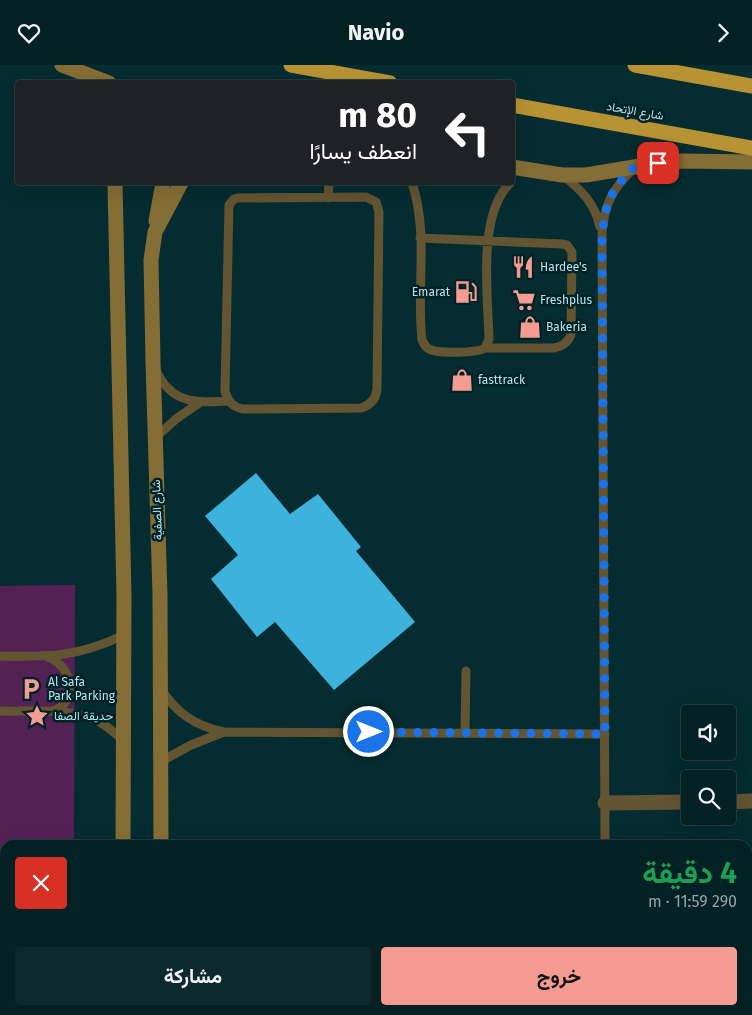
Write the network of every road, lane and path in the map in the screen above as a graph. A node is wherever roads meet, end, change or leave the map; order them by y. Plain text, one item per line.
1 (62, 65) edge
2 (296, 65) edge
3 (635, 65) edge
4 (78, 80) edge
5 (101, 80) edge
6 (374, 80) edge
7 (752, 86) edge
8 (515, 106) edge
9 (752, 148) edge
10 (752, 162) edge
11 (635, 167) junction
12 (520, 168) edge
13 (562, 175) junction
14 (162, 185) edge
15 (180, 185) edge
16 (329, 185) edge
17 (413, 185) edge
18 (509, 185) edge
19 (116, 187) edge
20 (328, 197) junction
21 (155, 232) junction
22 (602, 234) junction
23 (420, 238) junction
24 (487, 241) junction
25 (485, 348) junction
26 (153, 361) junction
27 (229, 401) junction
28 (199, 403) junction
29 (155, 438) junction
30 (124, 635) junction
31 (0, 655) edge
32 (46, 657) junction
33 (466, 671) dead end
34 (160, 687) junction
35 (0, 711) edge
36 (50, 712) junction
37 (224, 732) junction
38 (465, 733) junction
39 (605, 734) junction
40 (123, 740) junction
41 (160, 762) junction
42 (752, 801) edge
43 (681, 802) edge
44 (736, 802) edge
45 (605, 803) junction
46 (123, 840) edge
47 (161, 840) edge
48 (605, 840) edge

1 - 4 main road
1 - 5 main road
2 - 6 highway
3 - 7 highway
8 - 9 highway, شارع الإتحاد
10 - 11 main road
11 - 13 main road
11 - 22 lane
12 - 13 main road
13 - 22 lane
14 - 21 main road
15 - 21 main road, شارع الصفية
16 - 20 lane
17 - 23 lane
18 - 24 lane
19 - 30 main road
20 - 27 lane
20 - 27 lane
21 - 26 main road, شارع الصفية
22 - 39 lane
23 - 24 lane
23 - 25 lane
24 - 25 lane
24 - 25 lane
26 - 28 lane
26 - 29 main road, شارع الصفية
27 - 28 lane
28 - 29 lane
29 - 34 main road, شارع الصفية
30 - 32 lane
30 - 40 main road
31 - 32 lane
32 - 36 lane
33 - 38 lane
34 - 37 lane
34 - 41 main road, شارع الصفية
35 - 36 lane
36 - 40 lane
37 - 38 lane
37 - 41 lane
38 - 39 lane
39 - 45 lane
40 - 46 main road
41 - 47 main road, شارع الصفية
42 - 44 street
43 - 45 street
45 - 48 lane

